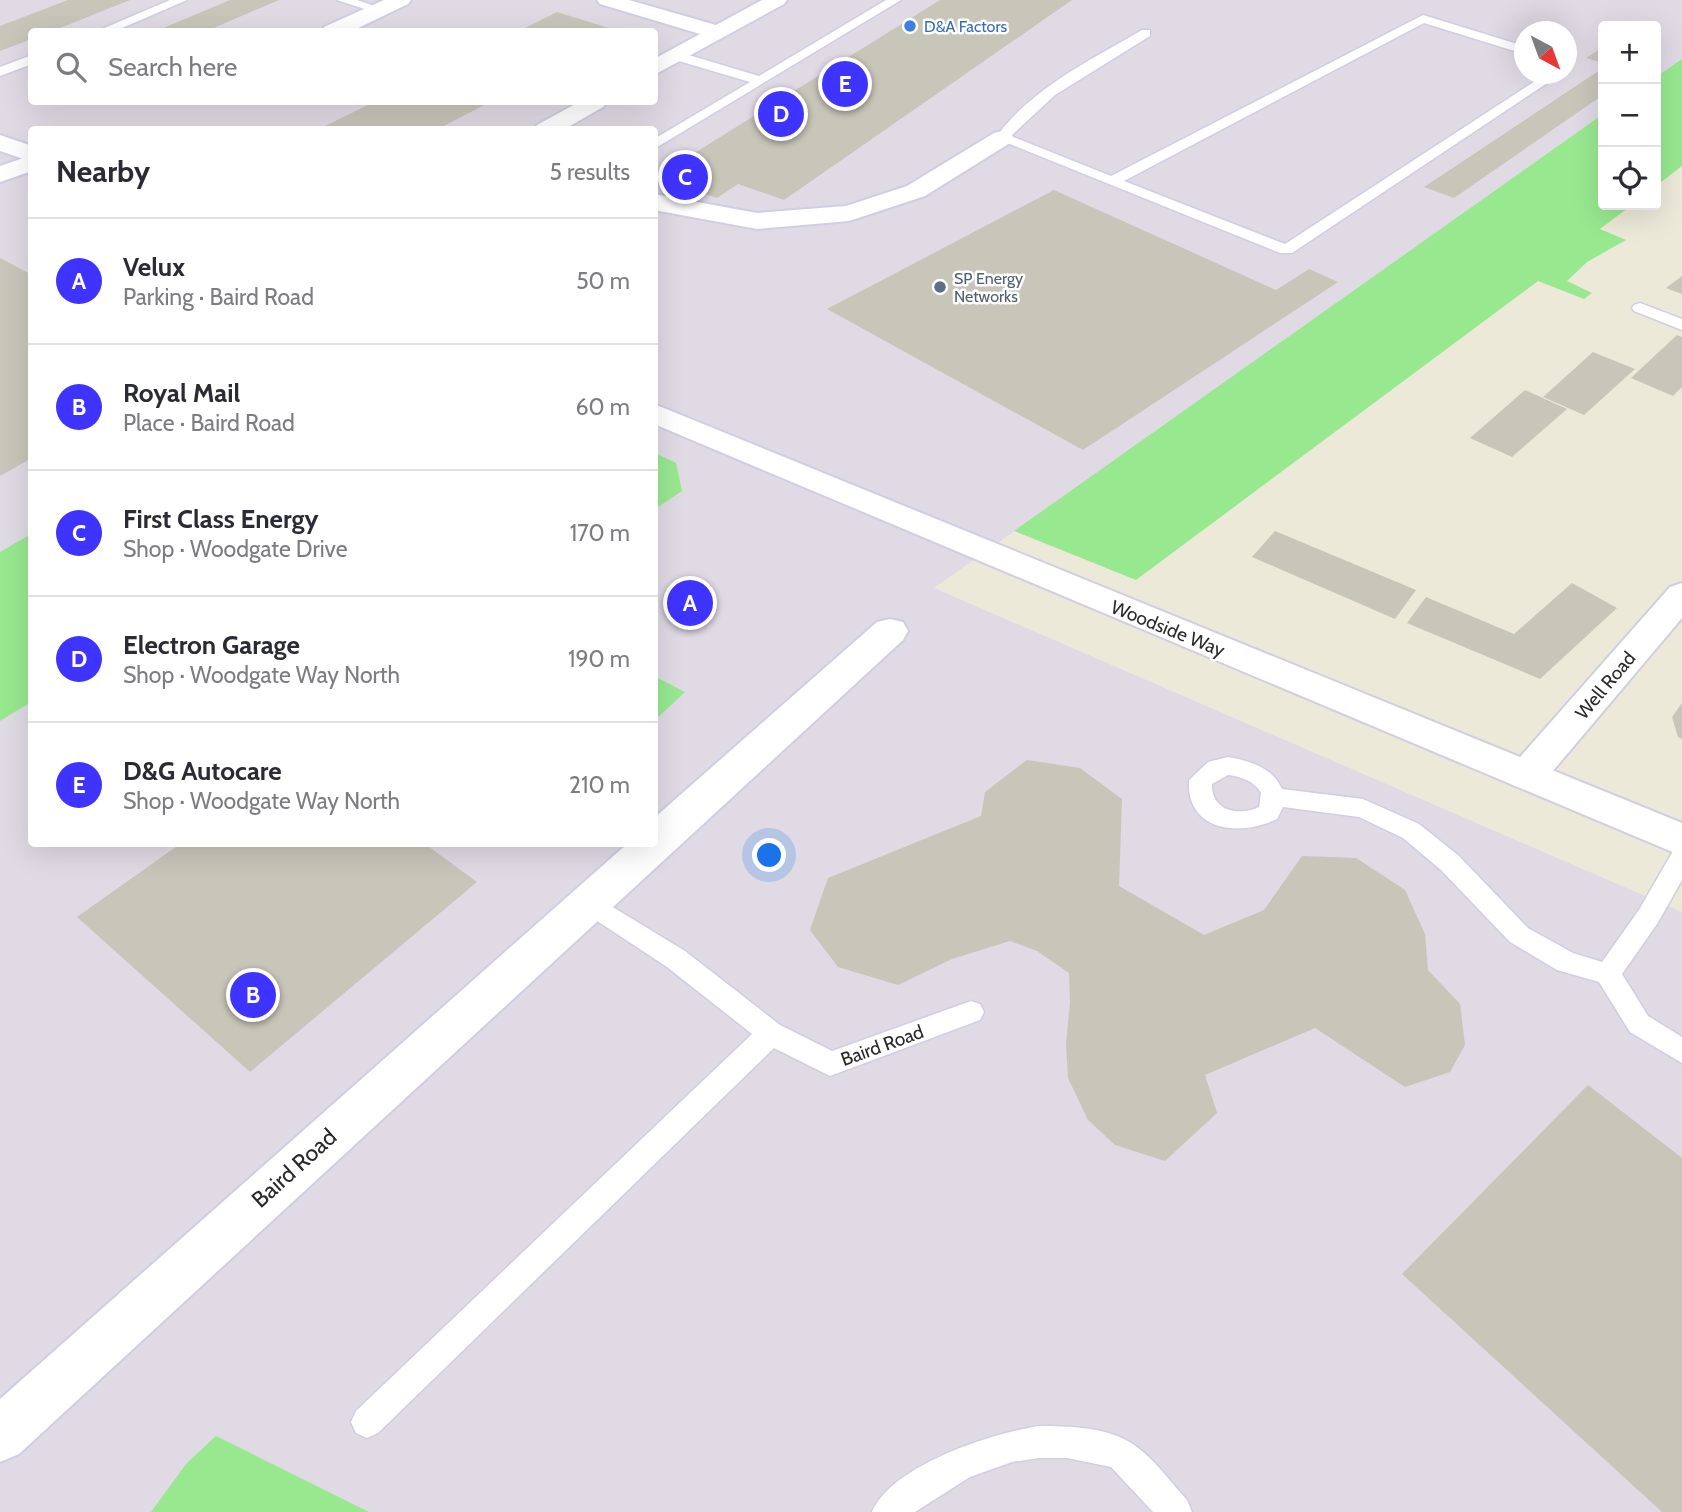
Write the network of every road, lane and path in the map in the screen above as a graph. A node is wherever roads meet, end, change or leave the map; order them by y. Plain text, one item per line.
1 (181, 0) edge
2 (343, 0) edge
3 (401, 0) edge
4 (607, 0) edge
5 (777, 0) edge
6 (895, 0) edge
7 (380, 10) junction
8 (112, 28) edge
9 (341, 28) edge
10 (719, 33) junction
11 (1146, 33) dead end
12 (1514, 47) edge
13 (677, 56) junction
14 (28, 61) edge
15 (658, 66) edge
16 (0, 72) edge
17 (761, 81) junction
18 (1539, 84) edge
19 (590, 105) edge
20 (552, 126) edge
21 (1002, 138) junction
22 (0, 142) edge
23 (658, 143) edge
24 (28, 153) edge
25 (28, 164) edge
26 (0, 175) edge
27 (1113, 181) junction
28 (658, 203) edge
29 (1640, 308) dead end
30 (1682, 325) edge
31 (658, 416) edge
32 (1682, 596) edge
33 (890, 631) dead end
34 (1527, 775) junction
35 (1274, 797) dead end
36 (658, 839) edge
37 (1682, 840) edge
38 (650, 847) edge
39 (1682, 858) edge
40 (588, 902) junction
41 (1608, 974) junction
42 (971, 1012) dead end
43 (771, 1033) junction
44 (1682, 1051) edge
45 (367, 1422) dead end
46 (0, 1435) edge
47 (889, 1512) edge
48 (1175, 1512) edge

1 - 8 lane
2 - 7 lane
3 - 7 street
4 - 10 street
5 - 10 street
6 - 17 lane
7 - 9 street
10 - 13 street
11 - 21 lane
12 - 27 lane
13 - 15 street
13 - 17 lane
14 - 16 lane
17 - 23 lane
18 - 27 lane
19 - 20 street
21 - 27 lane
21 - 28 street
22 - 24 street
25 - 26 street
29 - 30 lane
31 - 34 street, Woodside Way
32 - 34 street, Well Road
33 - 36 street, Baird Road
34 - 37 street, Woodside Way
35 - 41 lane
38 - 40 street, Baird Road
39 - 41 lane
40 - 43 lane, Baird Road
40 - 46 street, Baird Road
41 - 44 lane
42 - 43 lane, Baird Road
43 - 45 lane
47 - 48 lane

